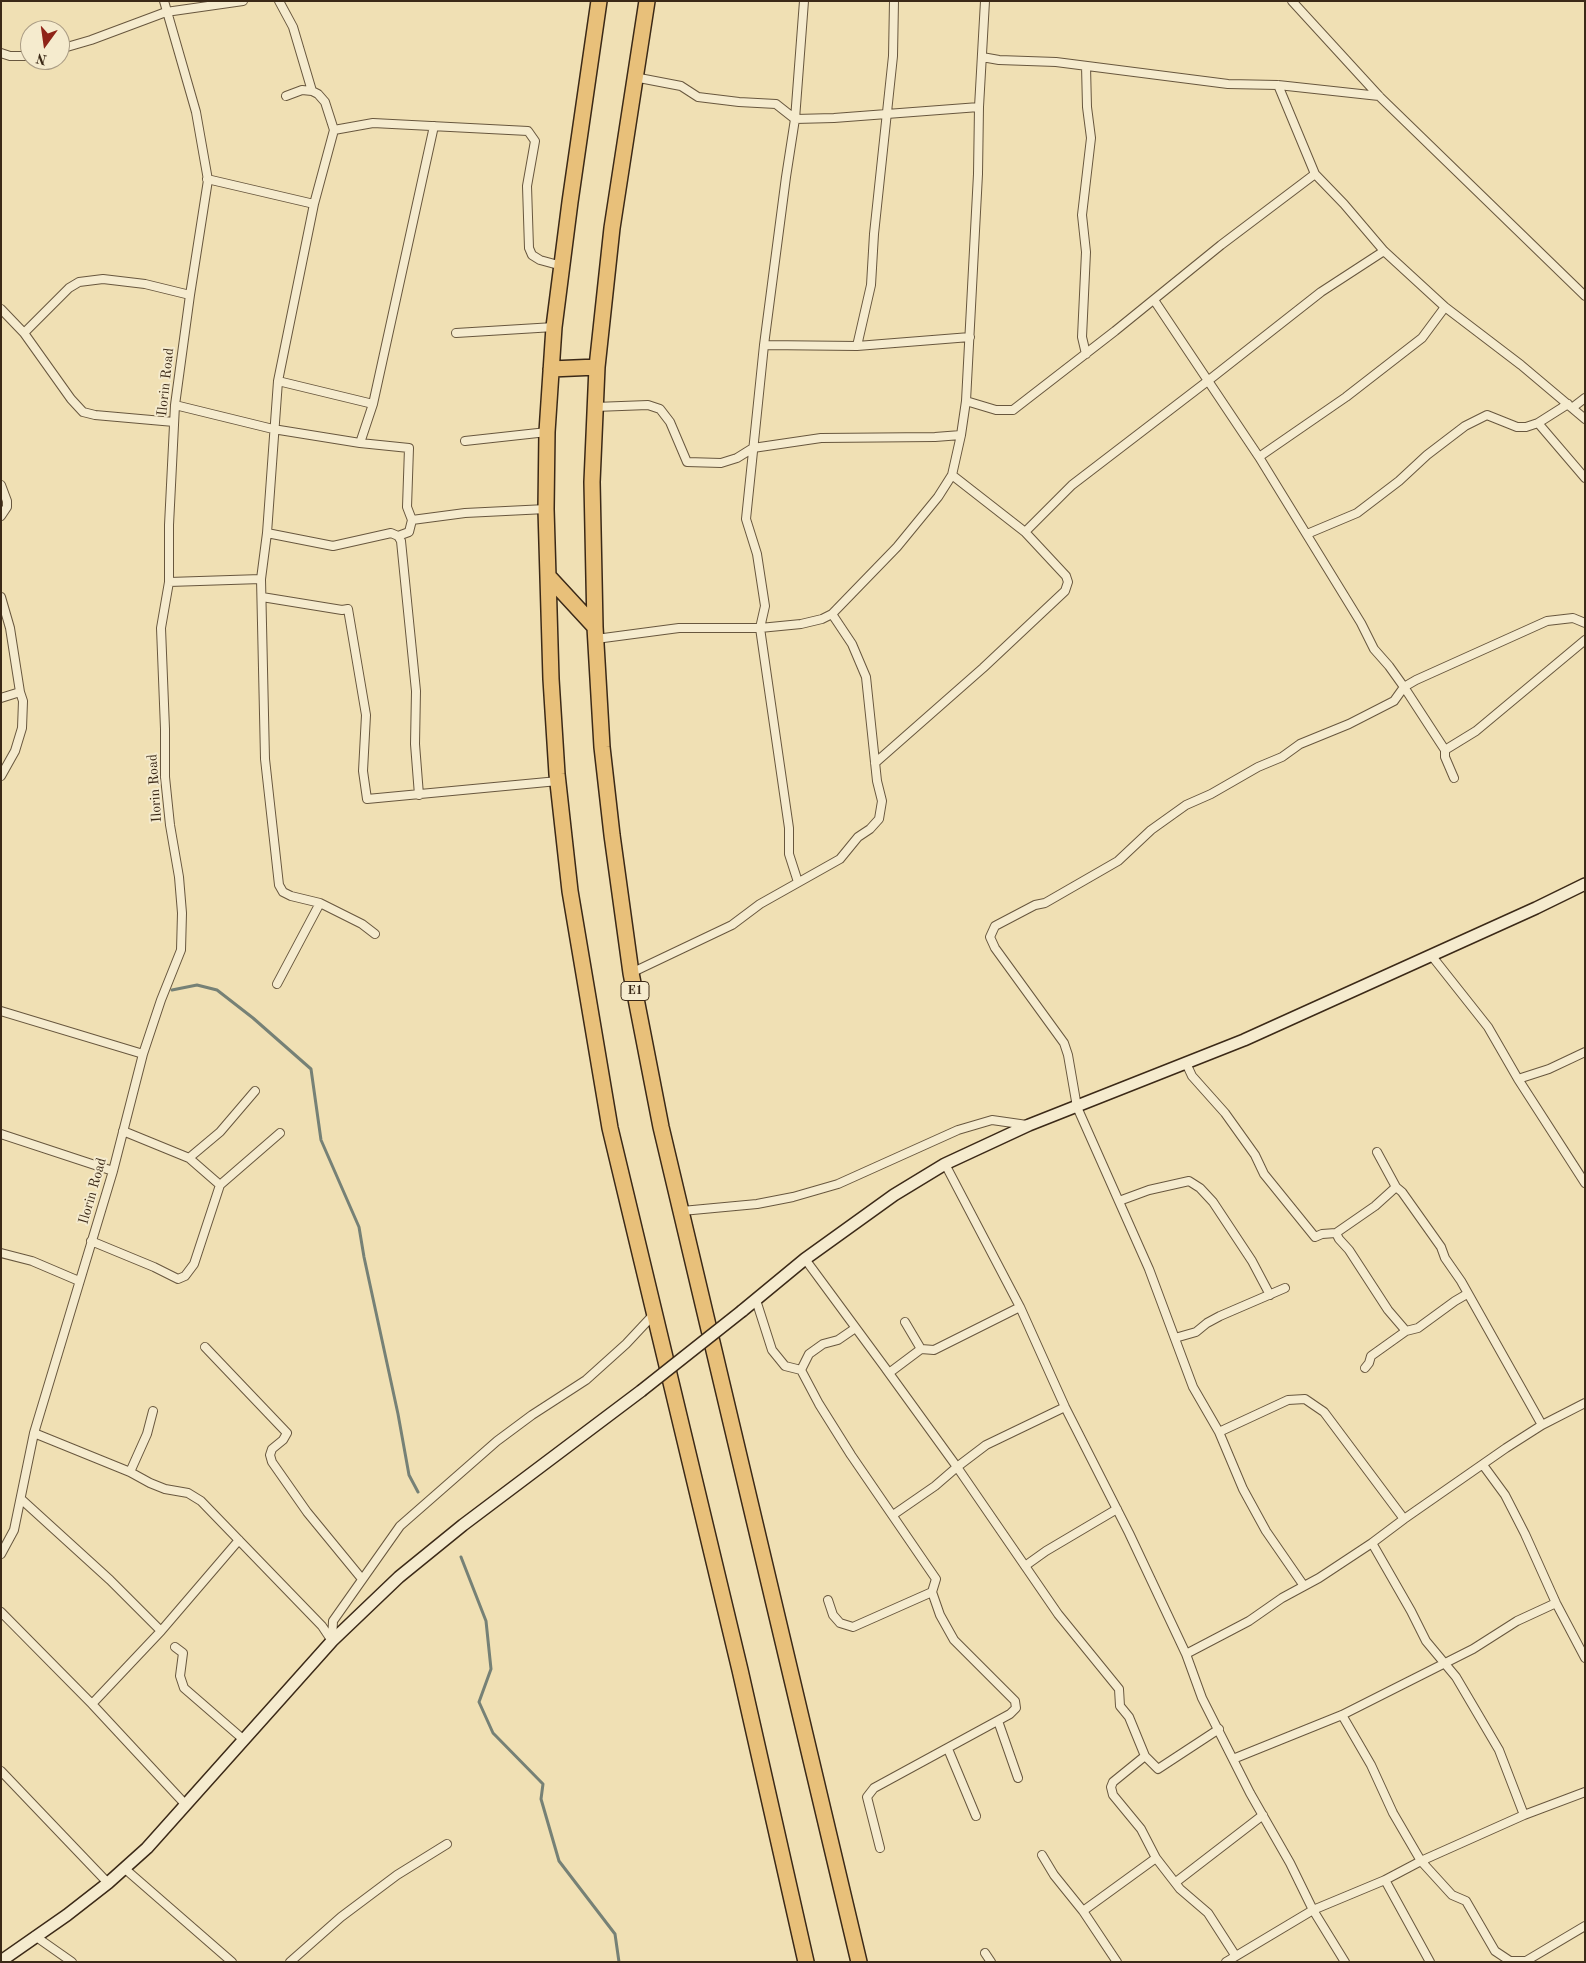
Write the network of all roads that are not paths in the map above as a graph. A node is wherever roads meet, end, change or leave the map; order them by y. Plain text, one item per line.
1 (164, 1) edge
2 (243, 1) edge
3 (279, 1) edge
4 (599, 1) edge
5 (647, 1) edge
6 (804, 1) edge
7 (894, 1) edge
8 (985, 1) edge
9 (1292, 1) edge
10 (166, 12) junction
11 (70, 46) edge
12 (1, 54) edge
13 (20, 55) edge
14 (982, 58) junction
15 (1086, 66) junction
16 (634, 77) junction
17 (1278, 84) junction
18 (312, 90) junction
19 (286, 96) dead end
20 (1379, 96) junction
21 (979, 107) junction
22 (887, 113) junction
23 (795, 119) junction
24 (434, 126) junction
25 (334, 130) junction
26 (1315, 174) junction
27 (207, 180) junction
28 (314, 204) junction
29 (1384, 250) junction
30 (562, 266) junction
31 (190, 295) junction
32 (1585, 296) edge
33 (1154, 300) junction
34 (1445, 307) junction
35 (1, 309) edge
36 (554, 327) junction
37 (24, 333) junction
38 (456, 333) dead end
39 (970, 337) junction
40 (764, 345) junction
41 (857, 346) junction
42 (1086, 354) junction
43 (597, 367) junction
44 (552, 368) junction
45 (1209, 380) junction
46 (278, 381) junction
47 (1585, 398) edge
48 (966, 401) junction
49 (372, 404) junction
50 (175, 405) junction
51 (1570, 406) junction
52 (595, 407) junction
53 (1585, 419) edge
54 (174, 422) junction
55 (1538, 423) junction
56 (273, 429) junction
57 (547, 432) junction
58 (962, 435) junction
59 (465, 441) dead end
60 (360, 443) junction
61 (753, 448) junction
62 (1259, 457) junction
63 (952, 475) junction
64 (1585, 478) edge
65 (1, 485) edge
66 (546, 509) junction
67 (1, 516) edge
68 (412, 520) junction
69 (1025, 532) junction
70 (267, 533) junction
71 (1307, 534) junction
72 (398, 536) junction
73 (548, 576) junction
74 (261, 580) junction
75 (169, 582) junction
76 (1, 597) edge
77 (262, 597) junction
78 (832, 614) junction
79 (1585, 623) edge
80 (760, 628) junction
81 (595, 633) junction
82 (1585, 640) edge
83 (1404, 687) junction
84 (20, 692) junction
85 (1, 698) edge
86 (1445, 750) junction
87 (875, 763) junction
88 (1, 776) edge
89 (1454, 778) dead end
90 (558, 781) junction
91 (419, 795) junction
92 (798, 882) junction
93 (1585, 884) edge
94 (320, 903) junction
95 (374, 934) dead end
96 (1431, 955) junction
97 (632, 973) junction
98 (277, 984) dead end
99 (1, 1011) edge
100 (1585, 1052) edge
101 (142, 1054) junction
102 (1186, 1063) junction
103 (1518, 1079) junction
104 (255, 1091) dead end
105 (1077, 1107) junction
106 (1029, 1125) junction
107 (123, 1130) junction
108 (280, 1133) dead end
109 (1, 1134) edge
110 (1377, 1152) dead end
111 (189, 1158) junction
112 (945, 1164) junction
113 (113, 1171) junction
114 (1585, 1183) edge
115 (220, 1185) junction
116 (1396, 1188) junction
117 (1119, 1200) junction
118 (682, 1211) junction
119 (1336, 1232) junction
120 (91, 1242) junction
121 (1, 1253) edge
122 (805, 1259) junction
123 (79, 1280) junction
124 (1285, 1288) dead end
125 (1467, 1294) junction
126 (1270, 1295) junction
127 (756, 1300) junction
128 (1020, 1307) junction
129 (655, 1313) junction
130 (906, 1322) dead end
131 (854, 1329) junction
132 (1406, 1331) junction
133 (1175, 1338) junction
134 (204, 1347) dead end
135 (920, 1349) junction
136 (1365, 1368) dead end
137 (886, 1369) junction
138 (801, 1370) junction
139 (1584, 1405) edge
140 (1065, 1407) junction
141 (153, 1412) dead end
142 (1542, 1425) junction
143 (1219, 1432) junction
144 (34, 1434) junction
145 (1484, 1465) junction
146 (956, 1466) junction
147 (130, 1472) junction
148 (21, 1499) junction
149 (1117, 1509) junction
150 (893, 1515) junction
151 (1404, 1519) junction
152 (239, 1540) junction
153 (1372, 1543) junction
154 (1, 1554) edge
155 (1025, 1566) junction
156 (362, 1580) junction
157 (1304, 1586) junction
158 (932, 1592) junction
159 (828, 1600) dead end
160 (1556, 1603) junction
161 (1, 1612) edge
162 (161, 1631) junction
163 (332, 1641) junction
164 (175, 1647) dead end
165 (1186, 1654) junction
166 (1585, 1658) edge
167 (1444, 1662) junction
168 (92, 1704) junction
169 (1342, 1715) junction
170 (998, 1721) junction
171 (1219, 1730) junction
172 (244, 1740) junction
173 (948, 1749) junction
174 (1145, 1756) junction
175 (1233, 1759) junction
176 (1, 1771) edge
177 (1018, 1778) dead end
178 (1585, 1792) edge
179 (185, 1804) junction
180 (1263, 1815) junction
181 (976, 1816) dead end
182 (1524, 1816) junction
183 (448, 1844) dead end
184 (880, 1848) dead end
185 (1042, 1855) dead end
186 (1156, 1858) junction
187 (1421, 1861) junction
188 (124, 1868) junction
189 (1385, 1880) junction
190 (1176, 1882) junction
191 (108, 1883) junction
192 (1313, 1910) junction
193 (1083, 1911) junction
194 (1585, 1926) edge
195 (35, 1936) junction
196 (985, 1953) dead end
197 (1235, 1955) junction
198 (1539, 1958) edge
199 (1, 1961) edge
200 (1525, 1961) edge
201 (72, 1962) edge
202 (232, 1962) edge
203 (290, 1962) edge
204 (806, 1962) edge
205 (858, 1962) edge
206 (991, 1962) edge
207 (1117, 1962) edge
208 (1226, 1962) edge
209 (1345, 1962) edge
210 (1430, 1962) edge

1 - 10 street, Ilorin Road
2 - 10 street
3 - 18 street
4 - 30 highway
5 - 16 highway, E1
6 - 23 street
7 - 22 street
8 - 14 street
9 - 20 street
10 - 11 street
10 - 27 street, Ilorin Road
12 - 13 street
14 - 15 street
14 - 21 street
15 - 17 street
15 - 42 street
16 - 23 street
16 - 43 highway, E1
17 - 20 street
17 - 26 street
18 - 19 street
18 - 25 street
20 - 32 street
21 - 22 street
21 - 39 street
22 - 23 street
22 - 41 street
23 - 40 street
24 - 25 street
24 - 30 street
24 - 49 street
25 - 28 street
26 - 29 street
26 - 33 street
27 - 28 street
27 - 31 street, Ilorin Road
28 - 46 street
29 - 34 street
29 - 45 street
30 - 36 highway
31 - 37 street
31 - 50 street, Ilorin Road
33 - 42 street
33 - 45 street
34 - 51 street
34 - 62 street
35 - 37 street
36 - 38 street
36 - 44 highway
37 - 54 street
39 - 41 street
39 - 48 street
40 - 41 street
40 - 61 street
42 - 48 street
43 - 44 highway
43 - 52 highway, E1
44 - 57 highway
45 - 62 street
45 - 69 street
46 - 49 street
46 - 56 street
47 - 51 street
48 - 58 street
49 - 60 street
50 - 54 street, Ilorin Road
50 - 56 street
51 - 53 street
51 - 55 street
52 - 61 street
52 - 81 highway, E1
54 - 75 street, Ilorin Road
55 - 64 street
55 - 71 street
56 - 60 street
56 - 70 street
57 - 59 street
57 - 66 highway
58 - 61 street
58 - 63 street
60 - 68 street
61 - 80 street
62 - 71 street
63 - 69 street
63 - 78 street
65 - 67 street
66 - 68 street
66 - 73 highway
68 - 72 street
69 - 87 street
70 - 72 street
70 - 74 street
71 - 83 street
72 - 91 street
73 - 81 highway
73 - 90 highway
74 - 75 street
74 - 77 street
75 - 101 street, Ilorin Road
76 - 84 street
77 - 91 street
77 - 94 street
78 - 80 street
78 - 87 street
79 - 83 street
80 - 81 street
80 - 92 street
81 - 97 highway, E1
82 - 86 street
83 - 86 street
83 - 105 street
84 - 85 street
84 - 88 street
86 - 89 street
87 - 92 street
90 - 91 street
90 - 129 highway
92 - 97 street
93 - 96 main road
94 - 95 street
94 - 98 street
96 - 102 main road
96 - 103 street
97 - 118 highway, E1
99 - 101 street
100 - 103 street
101 - 107 street, Ilorin Road
102 - 105 main road
102 - 119 street
103 - 114 street
104 - 111 street
105 - 106 main road
105 - 117 street
106 - 112 main road
106 - 118 street
107 - 111 street
107 - 113 street, Ilorin Road
108 - 115 street
109 - 113 street
110 - 116 street
111 - 115 street
112 - 122 main road
112 - 128 street
113 - 120 street, Ilorin Road
115 - 120 street
116 - 119 street
116 - 125 street
117 - 126 street
117 - 133 street
118 - 205 highway, E1
119 - 132 street
120 - 123 street, Ilorin Road
121 - 123 street
122 - 127 main road
122 - 131 street
123 - 144 street, Ilorin Road
124 - 126 street
125 - 132 street
125 - 142 street
126 - 133 street
127 - 138 street
127 - 163 main road, bridge
128 - 135 street
128 - 140 street
129 - 156 street
129 - 204 highway
130 - 135 street
131 - 137 street
131 - 138 street
132 - 136 street
133 - 143 street
134 - 156 street
135 - 137 street
137 - 146 street
138 - 150 street
139 - 142 street
140 - 146 street
140 - 149 street
141 - 147 street
142 - 145 street
143 - 151 street
143 - 157 street
144 - 147 street
144 - 148 street, Ilorin Road
145 - 151 street
145 - 160 street
146 - 150 street
146 - 155 street
147 - 152 street
148 - 154 street, Ilorin Road
148 - 162 street
149 - 155 street
149 - 165 street
150 - 158 street
151 - 153 street
152 - 162 street
152 - 163 street
153 - 157 street
153 - 167 street
155 - 174 street
156 - 163 street
157 - 165 street
158 - 159 street
158 - 170 street
160 - 166 street
160 - 167 street
161 - 168 street
162 - 168 street
163 - 172 main road
164 - 172 street
165 - 171 street
167 - 169 street
167 - 182 street
168 - 179 street
169 - 175 street
169 - 187 street
170 - 173 street
170 - 177 street
171 - 174 street
171 - 175 street
172 - 179 main road
173 - 181 street
173 - 184 street
174 - 186 street
175 - 180 street
176 - 191 street
178 - 182 street
179 - 188 main road
180 - 190 street
180 - 192 street
182 - 187 street
183 - 203 street
185 - 193 street
186 - 190 street
186 - 193 street
187 - 189 street
187 - 200 street
188 - 191 main road
188 - 202 street
189 - 192 street
189 - 210 street
190 - 197 street
191 - 195 main road
192 - 197 street
192 - 209 street
193 - 207 street
194 - 198 street
195 - 199 main road
195 - 201 street
196 - 206 street
197 - 208 street
198 - 200 street

